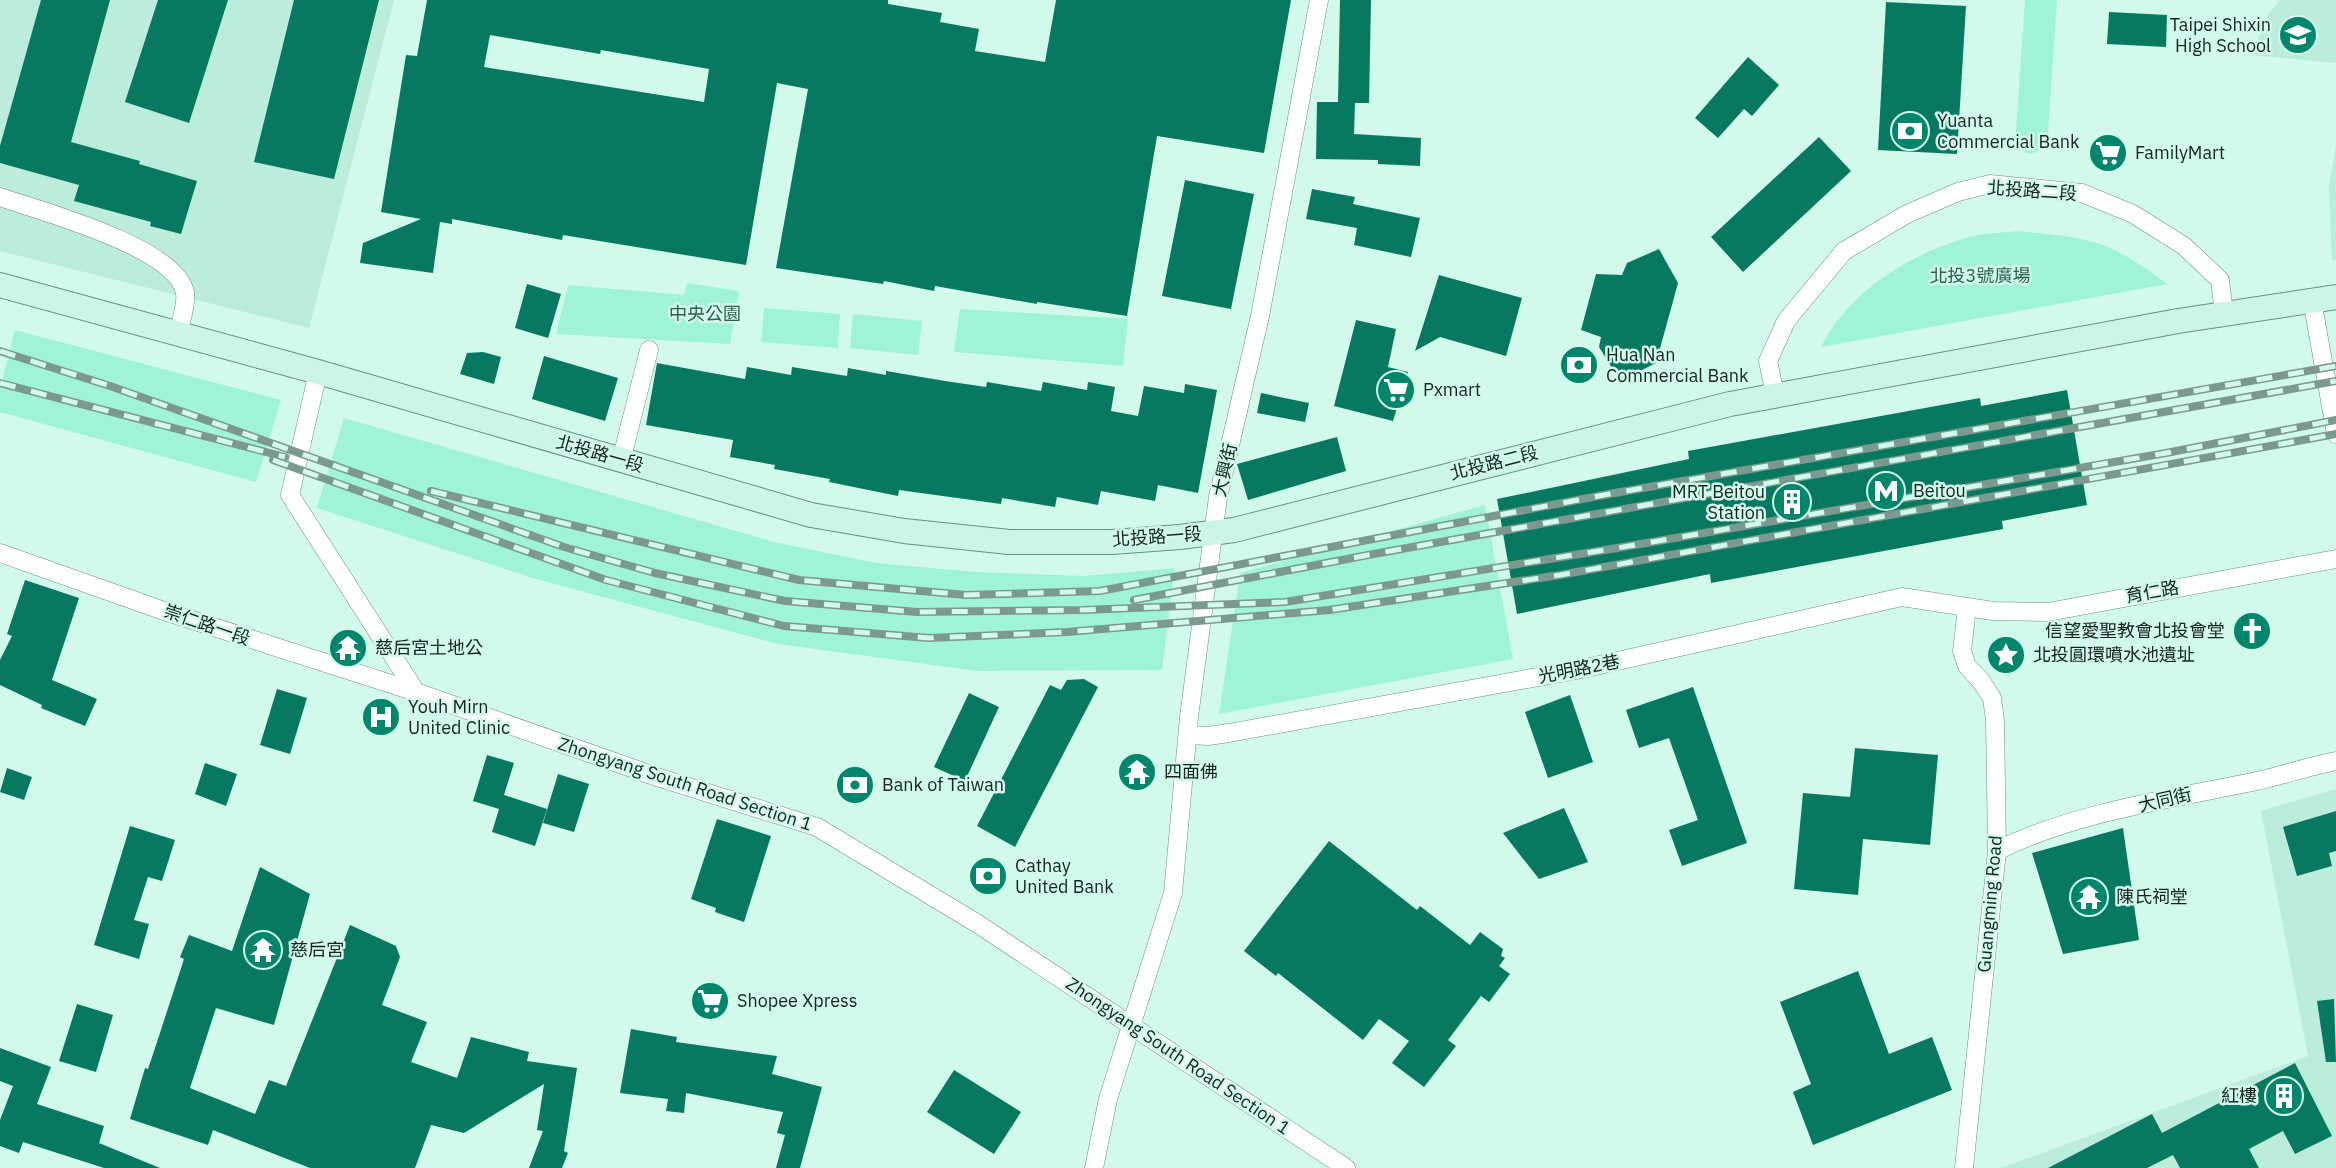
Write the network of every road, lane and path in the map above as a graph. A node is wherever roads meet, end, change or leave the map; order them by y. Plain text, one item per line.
1 (1319, 0) edge
2 (0, 197) edge
3 (0, 285) edge
4 (2324, 299) edge
5 (2224, 313) junction
6 (178, 335) junction
7 (649, 350) dead end
8 (318, 372) junction
9 (1775, 396) junction
10 (2336, 434) edge
11 (621, 461) junction
12 (1213, 533) junction
13 (0, 553) edge
14 (2336, 559) edge
15 (1967, 607) junction
16 (416, 692) junction
17 (1188, 735) junction
18 (2336, 761) edge
19 (1997, 851) junction
20 (1133, 1024) junction
21 (1094, 1168) edge
22 (1346, 1168) edge
23 (1964, 1168) edge

1 - 12 street, 大興街
2 - 6 street
3 - 6 street, 北投路一段
4 - 5 street, 北投路二段
4 - 10 street
5 - 9 street, 北投路二段
5 - 9 street, 北投路二段
6 - 8 street, 北投路一段
7 - 11 street
8 - 11 street, 北投路一段
8 - 16 street
9 - 12 street, 北投路二段
11 - 12 street, 北投路一段
12 - 17 street, 大興街
13 - 16 street, 崇仁路一段
14 - 15 street, 育仁路
15 - 17 street, 光明路2巷
15 - 19 street, Guangming Road
16 - 20 street, Zhongyang South Road Section 1
17 - 20 street, 大興街
18 - 19 street, 大同街
19 - 23 street, Guangming Road
20 - 21 street, 大興街
20 - 22 street, Zhongyang South Road Section 1

